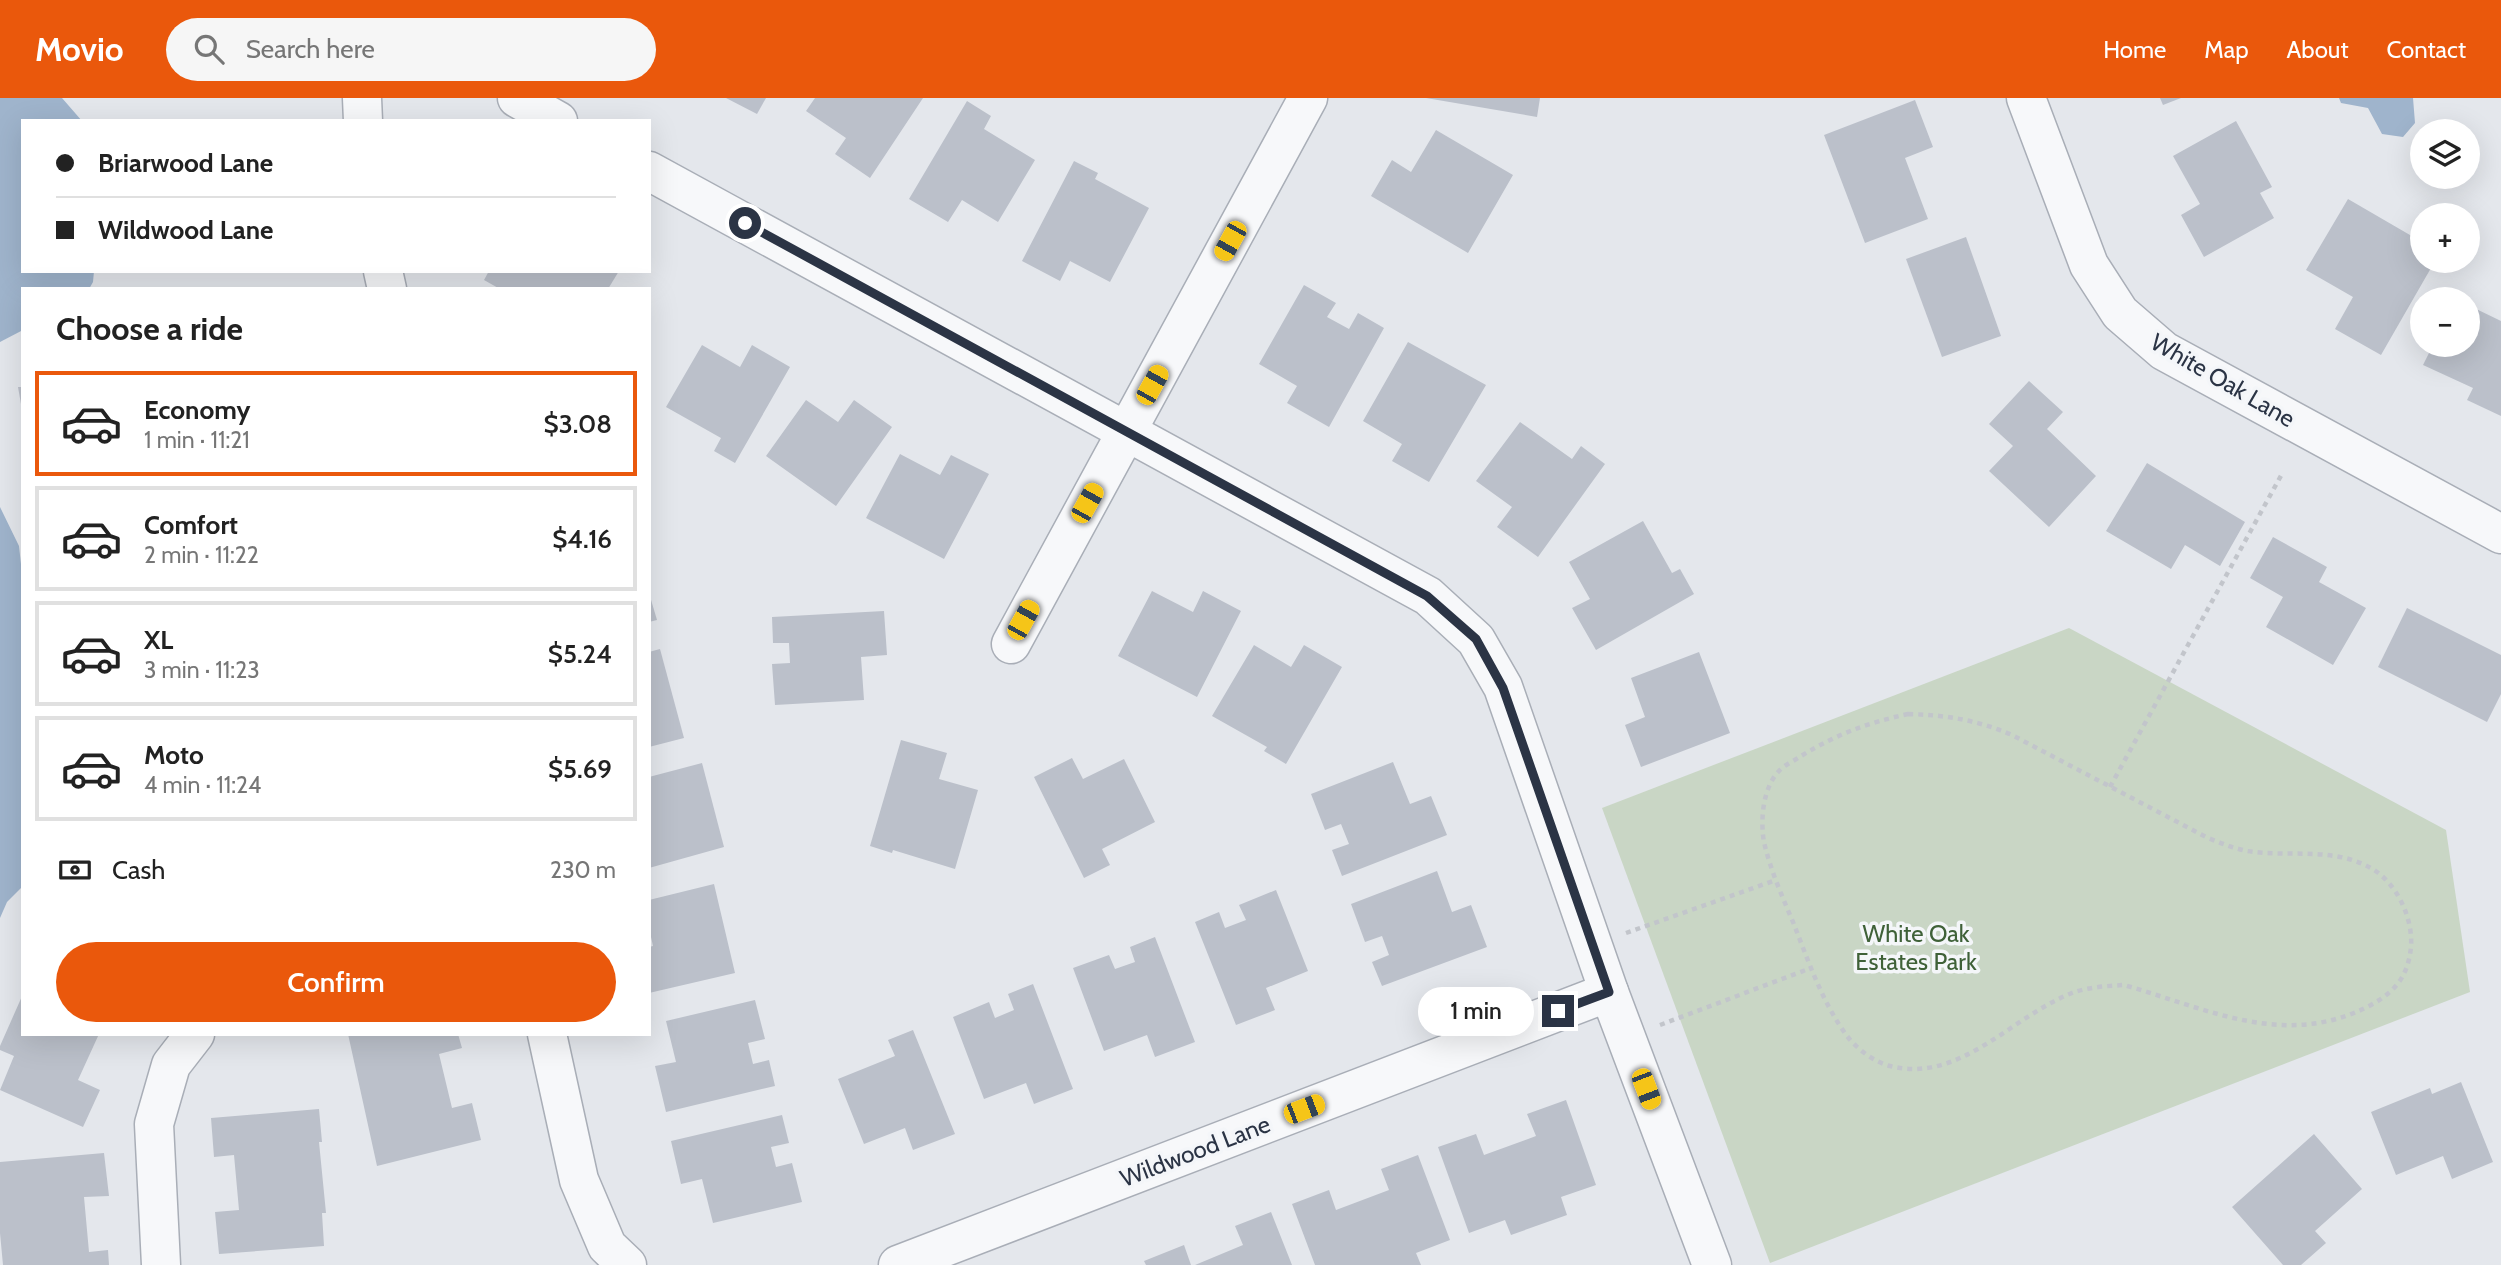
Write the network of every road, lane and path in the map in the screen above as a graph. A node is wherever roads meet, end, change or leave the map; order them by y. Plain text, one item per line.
1 (362, 98) edge
2 (517, 98) edge
3 (1308, 98) edge
4 (2026, 98) edge
5 (363, 119) edge
6 (554, 119) edge
7 (651, 172) edge
8 (1126, 433) junction
9 (2283, 472) dead end
10 (2501, 534) edge
11 (1010, 644) dead end
12 (2110, 787) junction
13 (1776, 880) junction
14 (1592, 945) junction
15 (1811, 968) junction
16 (1609, 992) junction
17 (193, 1036) edge
18 (547, 1036) edge
19 (1627, 1038) junction
20 (161, 1265) edge
21 (627, 1265) edge
22 (898, 1265) edge
23 (1712, 1265) edge

1 - 5 street
2 - 6 street
3 - 8 street
4 - 10 street, White Oak Lane
7 - 8 street
8 - 11 street
8 - 14 street
9 - 12 path
12 - 13 path
12 - 15 path
13 - 14 path
13 - 15 path
14 - 16 street
15 - 19 path
16 - 19 street
16 - 22 street, Wildwood Lane
17 - 20 street
18 - 21 street
19 - 23 street

